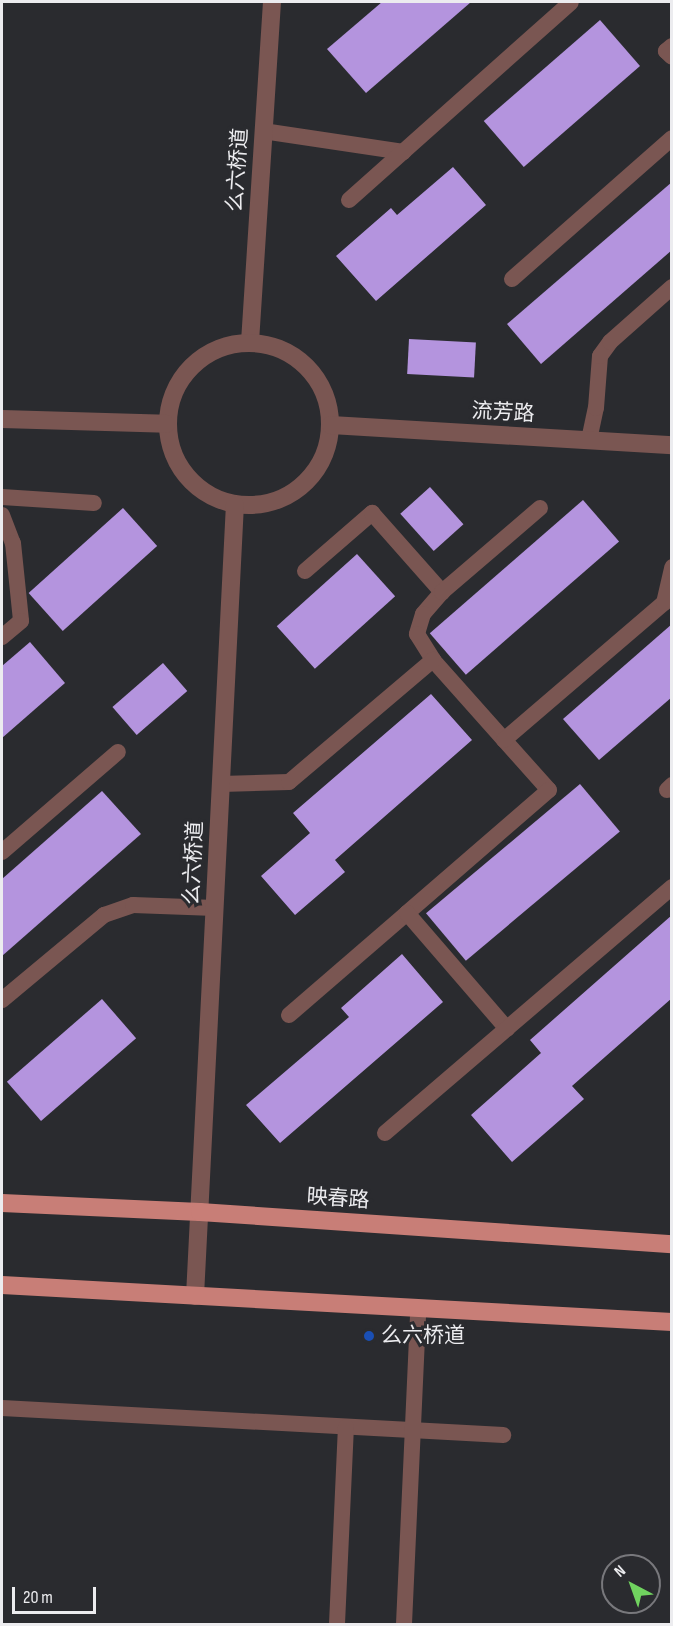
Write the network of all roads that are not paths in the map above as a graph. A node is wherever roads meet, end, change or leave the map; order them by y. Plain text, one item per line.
1 (272, 2) edge
2 (571, 2) edge
3 (672, 46) edge
4 (672, 57) edge
5 (263, 131) junction
6 (672, 138) edge
7 (403, 152) junction
8 (349, 200) dead end
9 (512, 279) dead end
10 (672, 287) edge
11 (250, 342) junction
12 (2, 418) edge
13 (166, 424) junction
14 (331, 425) junction
15 (589, 440) junction
16 (672, 445) edge
17 (2, 497) edge
18 (94, 503) dead end
19 (235, 504) junction
20 (540, 508) dead end
21 (2, 515) edge
22 (672, 567) edge
23 (305, 571) dead end
24 (442, 592) junction
25 (2, 637) edge
26 (433, 660) junction
27 (504, 740) junction
28 (118, 752) dead end
29 (221, 784) junction
30 (2, 852) edge
31 (672, 887) edge
32 (215, 908) junction
33 (407, 913) junction
34 (2, 1000) edge
35 (289, 1015) dead end
36 (507, 1029) junction
37 (385, 1133) dead end
38 (2, 1203) edge
39 (200, 1212) junction
40 (672, 1244) edge
41 (2, 1285) edge
42 (195, 1296) junction
43 (418, 1310) junction
44 (672, 1322) edge
45 (2, 1408) edge
46 (346, 1427) junction
47 (411, 1430) junction
48 (503, 1435) dead end
49 (337, 1624) edge
50 (404, 1624) edge

1 - 5 street, 么六桥道
2 - 7 lane
3 - 4 lane
5 - 7 lane
5 - 11 street, 么六桥道
6 - 9 lane
7 - 8 lane
10 - 15 lane
11 - 13 street
11 - 14 street
12 - 13 street
13 - 19 street
14 - 15 street, 流芳路
14 - 19 street
15 - 16 street, 流芳路
17 - 18 lane
19 - 29 street, 么六桥道
20 - 24 lane
21 - 25 lane
22 - 27 lane
23 - 24 lane
24 - 26 lane
26 - 27 lane
26 - 29 lane
27 - 33 lane
28 - 30 lane
29 - 32 street, 么六桥道
31 - 36 lane
32 - 34 lane
32 - 39 street, 么六桥道
33 - 35 lane
33 - 36 lane
36 - 37 lane
38 - 39 main road, 映春路
39 - 40 main road, 映春路
39 - 42 street, 么六桥道
41 - 42 main road
42 - 43 main road
43 - 44 main road
43 - 47 lane
45 - 46 lane
46 - 47 lane
46 - 49 lane
47 - 48 lane
47 - 50 lane

